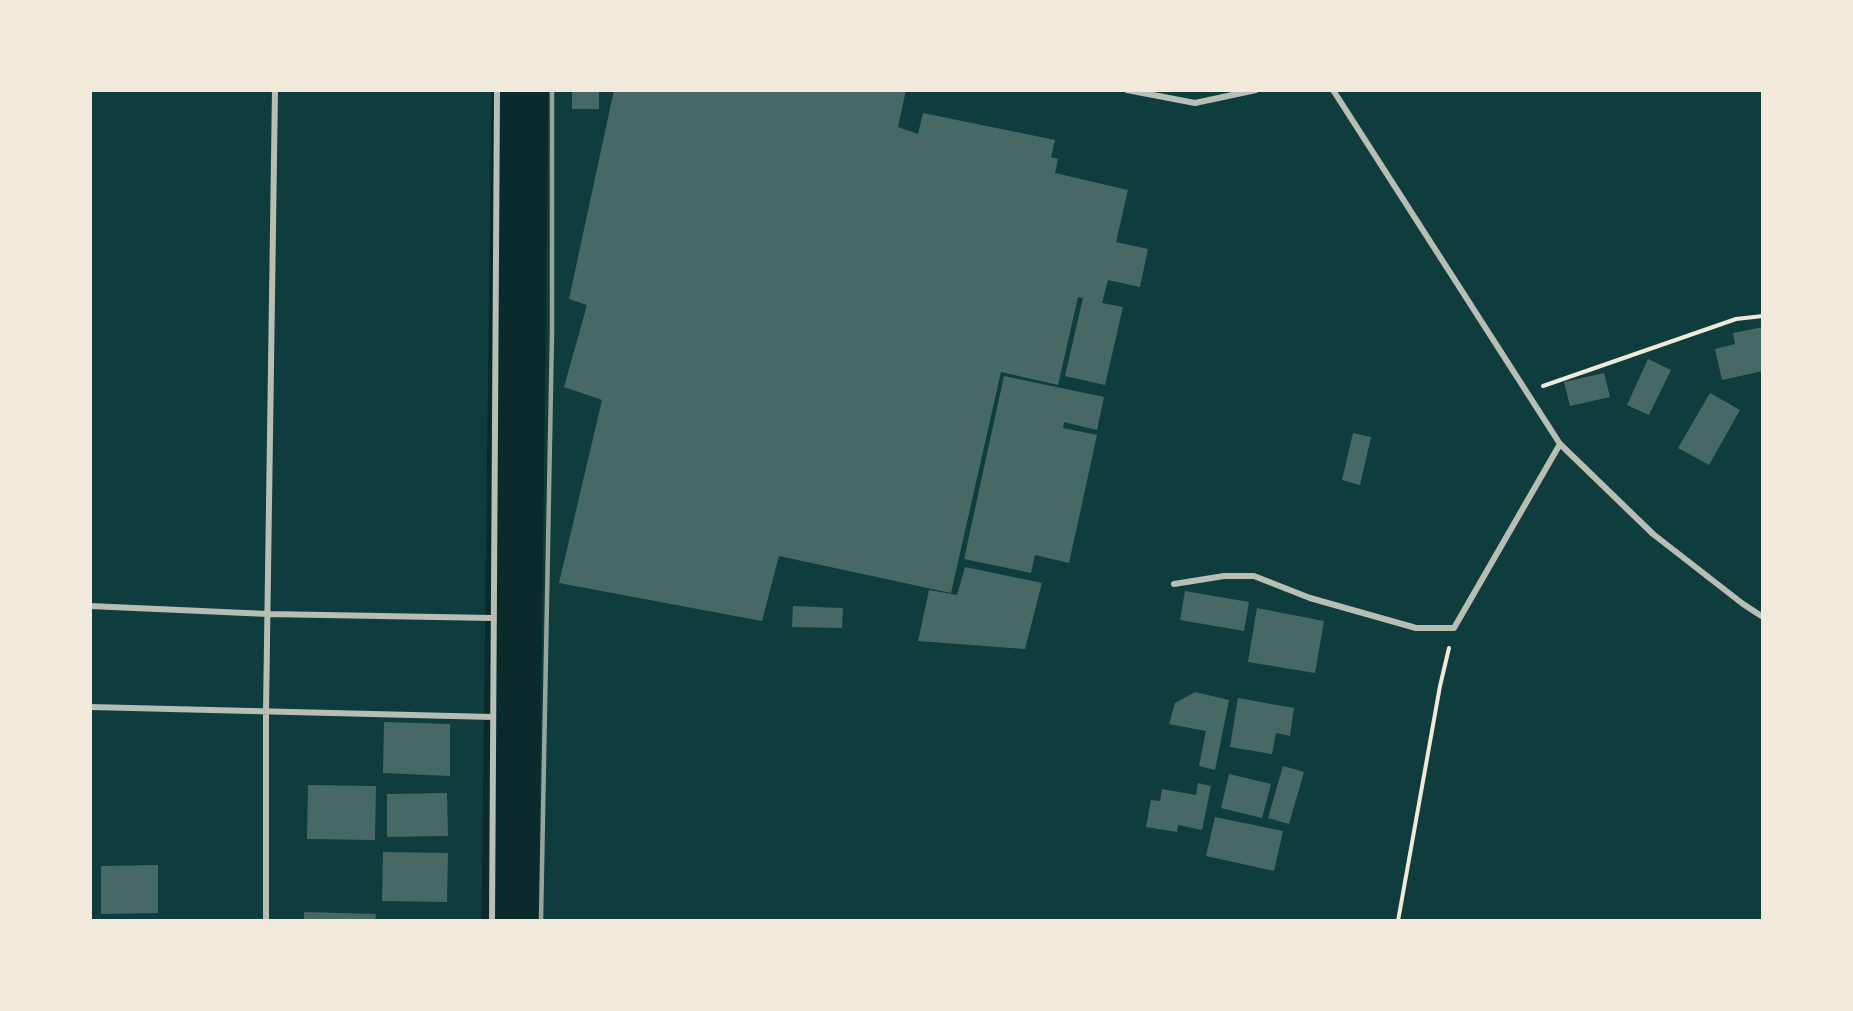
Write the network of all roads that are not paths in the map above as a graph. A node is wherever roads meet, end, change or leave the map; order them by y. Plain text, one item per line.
1 (275, 90) edge
2 (497, 90) edge
3 (1127, 90) edge
4 (1256, 90) edge
5 (1334, 90) edge
6 (1560, 444) junction
7 (1174, 584) dead end
8 (90, 606) edge
9 (268, 614) junction
10 (1763, 617) edge
11 (492, 618) junction
12 (90, 706) edge
13 (266, 711) junction
14 (493, 717) junction
15 (266, 921) edge
16 (492, 921) edge

1 - 9 street
2 - 11 street
3 - 4 street
5 - 6 street
6 - 7 street
6 - 10 street
8 - 9 street
9 - 11 street
9 - 13 street
11 - 14 street
12 - 13 street
13 - 14 street
13 - 15 street
14 - 16 street

